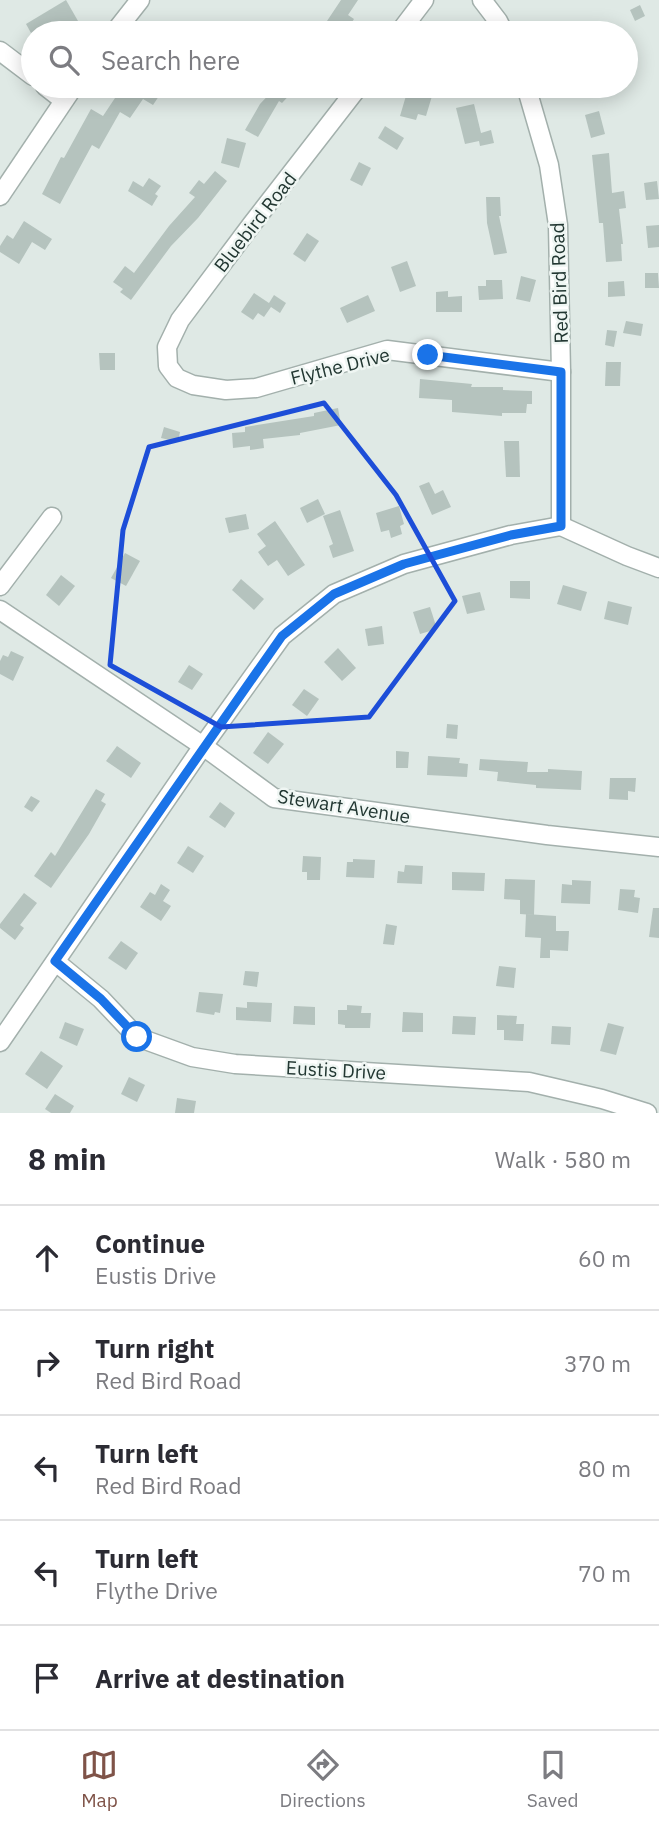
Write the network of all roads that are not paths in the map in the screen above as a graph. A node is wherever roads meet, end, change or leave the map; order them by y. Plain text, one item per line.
1 (140, 0) edge
2 (424, 0) edge
3 (482, 0) edge
4 (123, 21) edge
5 (408, 21) edge
6 (498, 21) edge
7 (0, 51) edge
8 (21, 67) edge
9 (66, 98) edge
10 (350, 98) edge
11 (529, 98) edge
12 (0, 195) edge
13 (168, 366) joint
14 (561, 372) junction
15 (52, 517) dead end
16 (561, 526) junction
17 (659, 568) edge
18 (0, 586) edge
19 (0, 610) edge
20 (203, 746) junction
21 (659, 846) edge
22 (55, 961) junction
23 (0, 1042) edge
24 (647, 1113) edge

1 - 4 street
2 - 5 street
3 - 6 street
7 - 8 street
9 - 12 street
10 - 13 street, Bluebird Road
11 - 14 street, Red Bird Road
13 - 14 street, Flythe Drive
14 - 16 street, Red Bird Road
15 - 18 street
16 - 17 street
16 - 20 street
19 - 20 street, Stewart Avenue
20 - 21 street, Stewart Avenue
20 - 22 street
22 - 23 street
22 - 24 street, Eustis Drive

